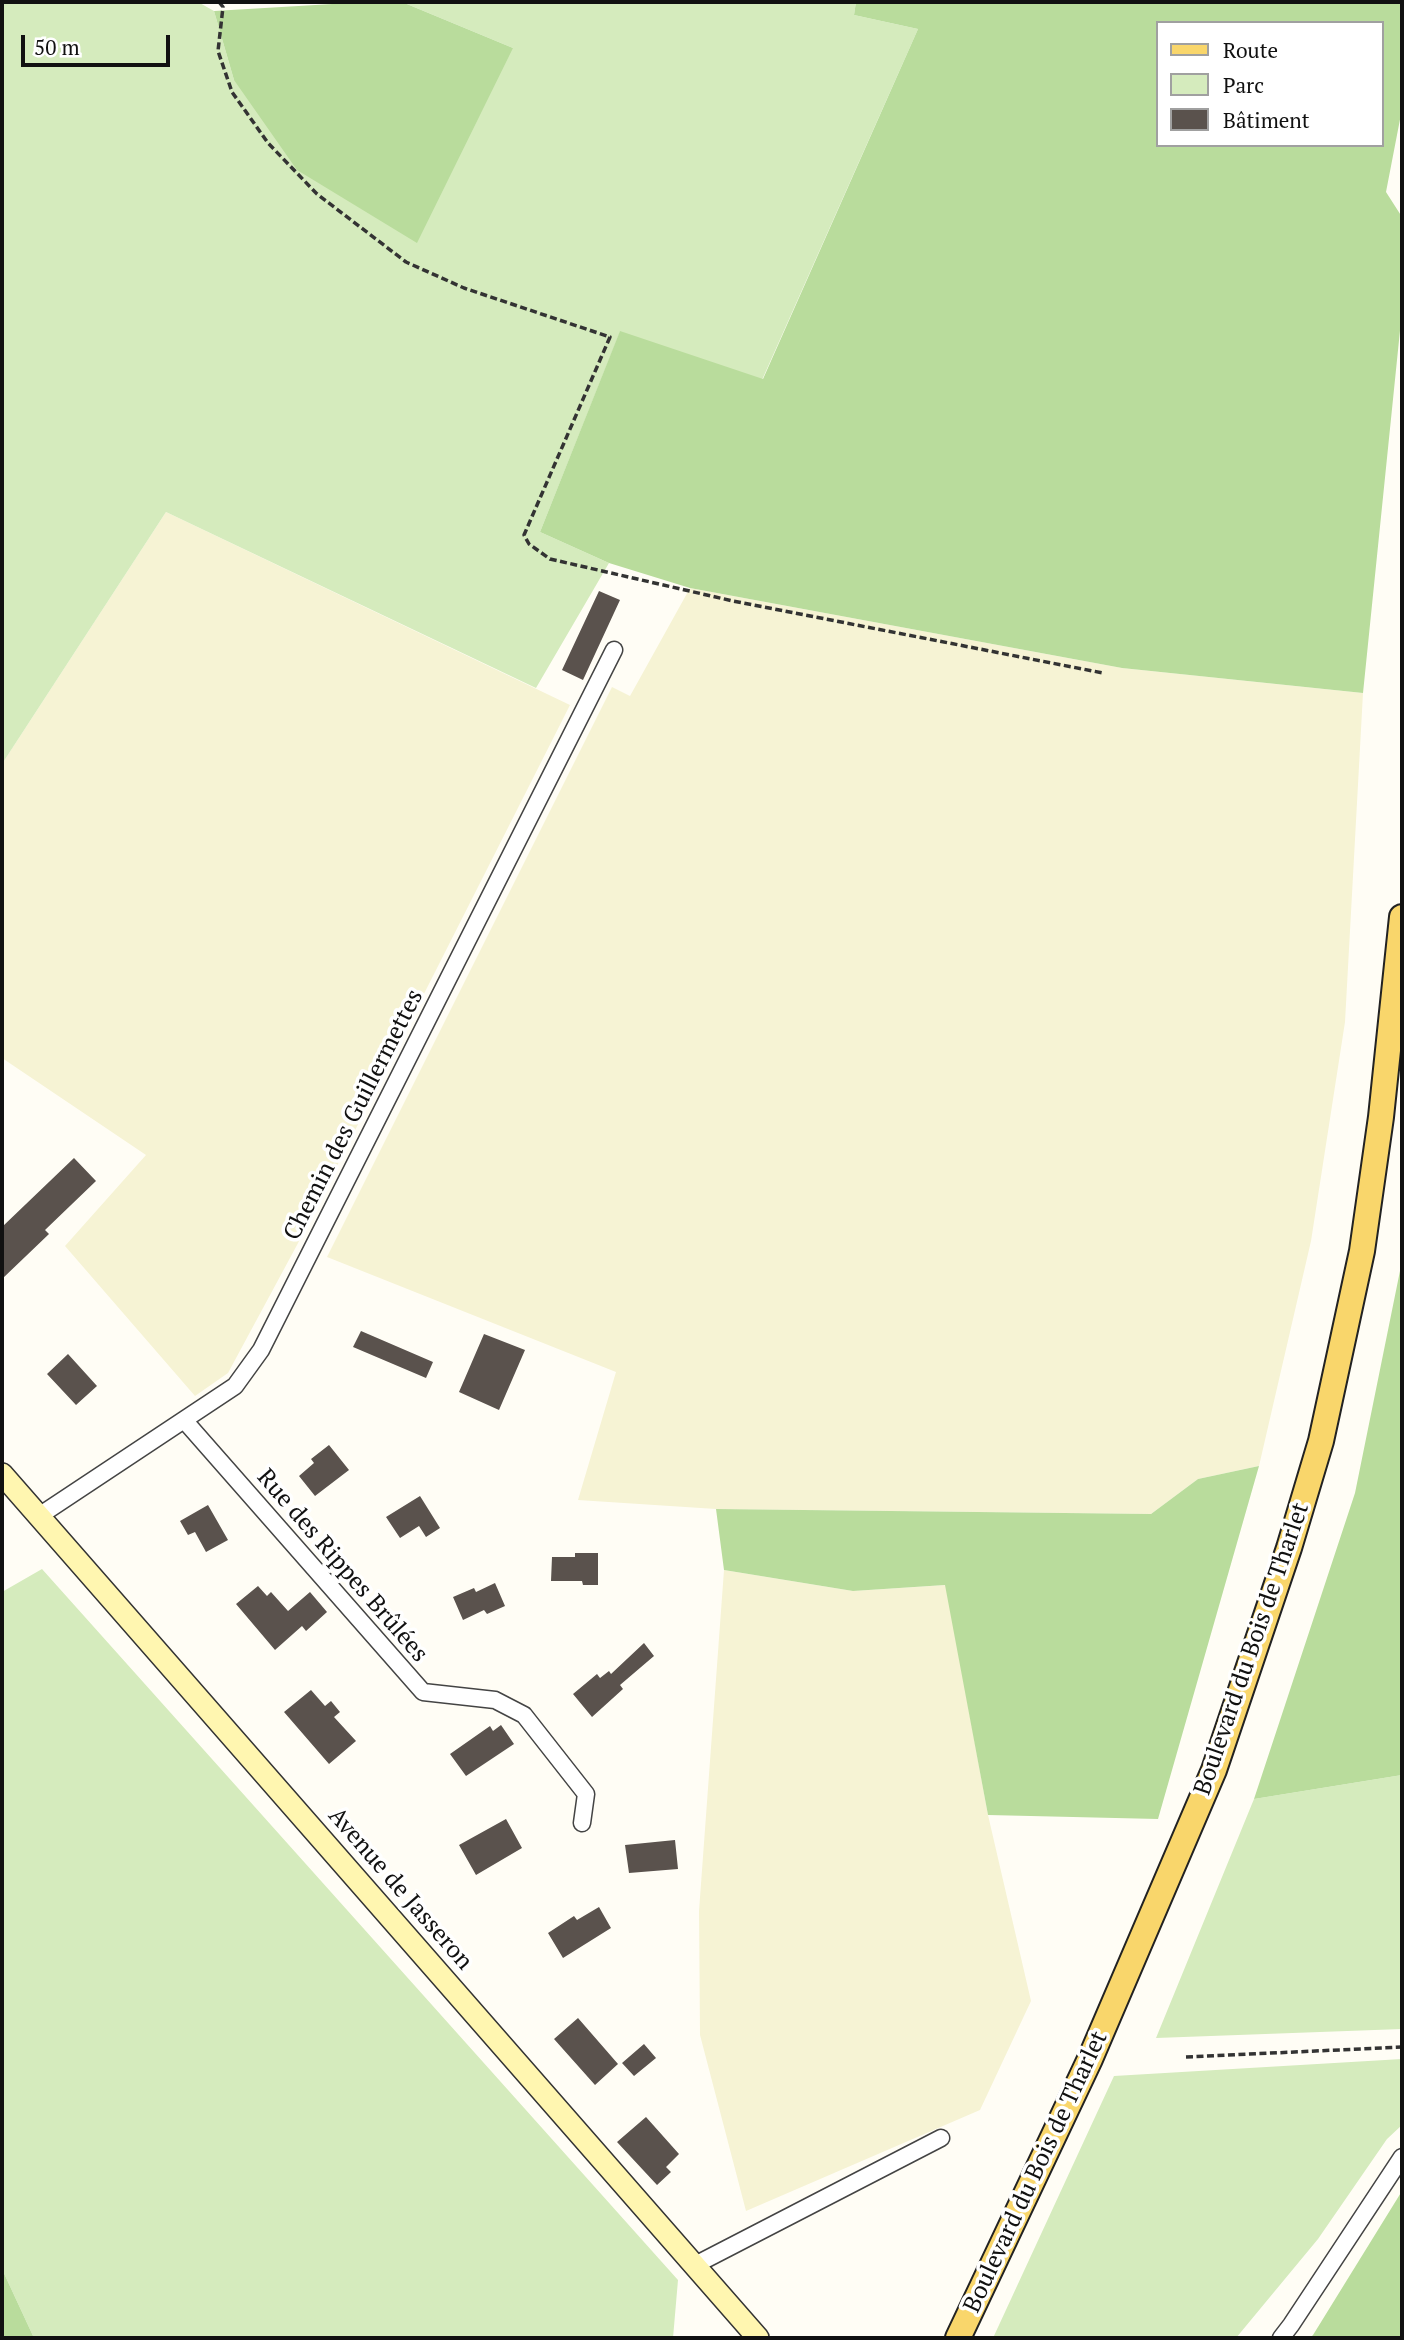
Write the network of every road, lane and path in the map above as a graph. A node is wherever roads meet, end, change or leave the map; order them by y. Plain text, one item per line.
1 (219, 2) edge
2 (614, 650) dead end
3 (1103, 673) dead end
4 (1402, 917) edge
5 (184, 1420) junction
6 (2, 1474) edge
7 (38, 1516) junction
8 (582, 1823) dead end
9 (1402, 2047) edge
10 (1186, 2057) dead end
11 (941, 2138) dead end
12 (1402, 2157) edge
13 (695, 2265) junction
14 (758, 2338) edge
15 (958, 2338) edge
16 (1281, 2338) edge

1 - 3 path
2 - 5 street, Chemin des Guillermettes
4 - 15 main road, Boulevard du Bois de Tharlet
5 - 7 street, Chemin des Guillermettes
5 - 8 street, Rue des Rippes Brûlées
6 - 7 main road, Avenue de Jasseron
7 - 13 main road, Avenue de Jasseron
9 - 10 path
11 - 13 street
12 - 16 street
13 - 14 main road, Avenue de Jasseron

